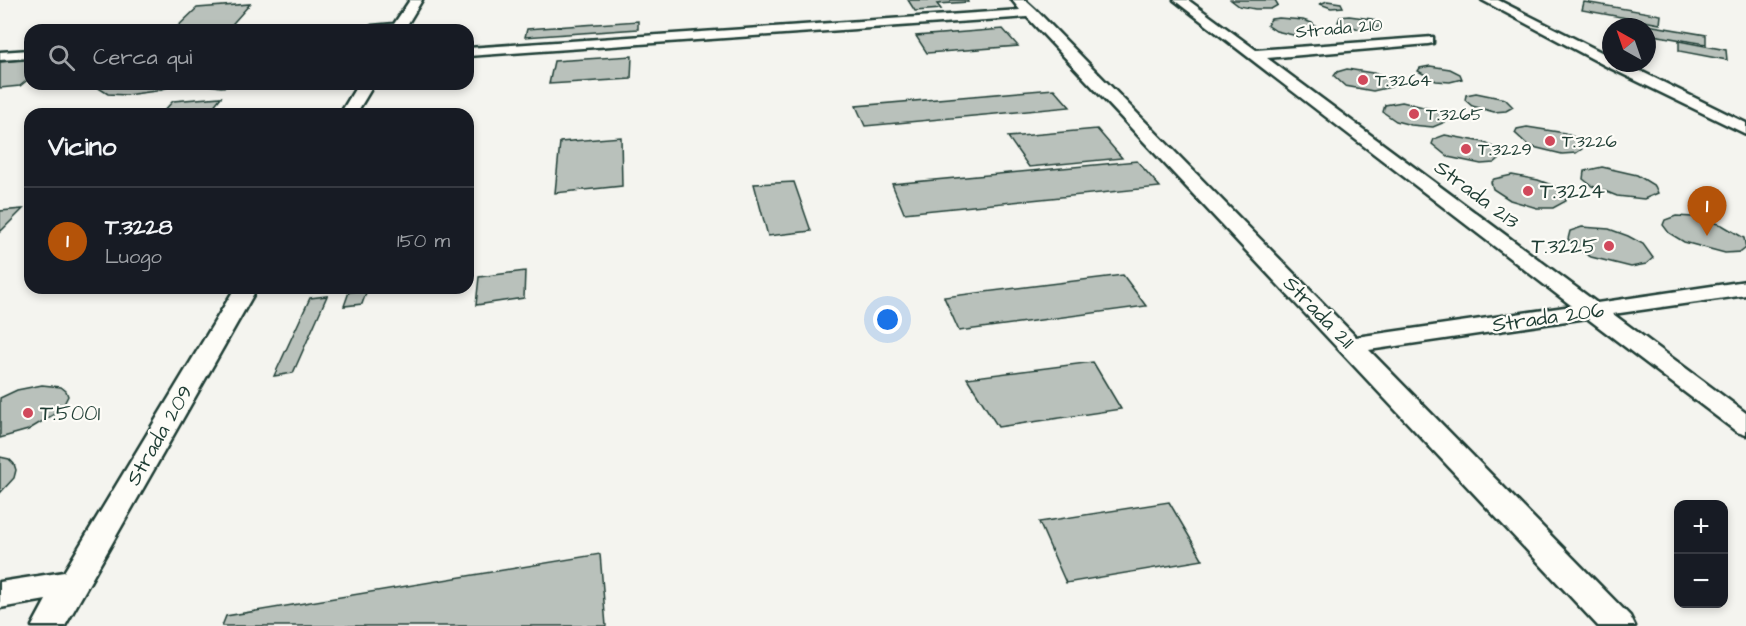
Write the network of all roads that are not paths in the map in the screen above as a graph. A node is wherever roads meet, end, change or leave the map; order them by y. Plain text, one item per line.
1 (416, 0) edge
2 (1180, 0) edge
3 (1488, 0) edge
4 (1025, 6) edge
5 (401, 24) edge
6 (1428, 40) dead end
7 (474, 52) edge
8 (24, 54) edge
9 (1253, 55) junction
10 (0, 56) edge
11 (1602, 58) edge
12 (1630, 72) edge
13 (362, 90) edge
14 (352, 108) edge
15 (1746, 129) edge
16 (1746, 288) edge
17 (242, 294) edge
18 (1591, 310) junction
19 (1351, 345) junction
20 (1746, 426) edge
21 (72, 583) junction
22 (0, 595) edge
23 (48, 626) edge
24 (1618, 626) edge

1 - 5 lane
2 - 9 lane, Strada 213
3 - 11 lane
4 - 7 lane
4 - 19 lane, Strada 211
6 - 9 lane, Strada 210
8 - 10 lane
9 - 18 lane, Strada 213
12 - 15 lane
13 - 14 lane
16 - 18 lane, Strada 206
17 - 21 lane, Strada 209
18 - 19 lane, Strada 206
18 - 20 lane, Strada 213
19 - 24 lane, Strada 211
21 - 22 lane
21 - 23 lane, Strada 209

